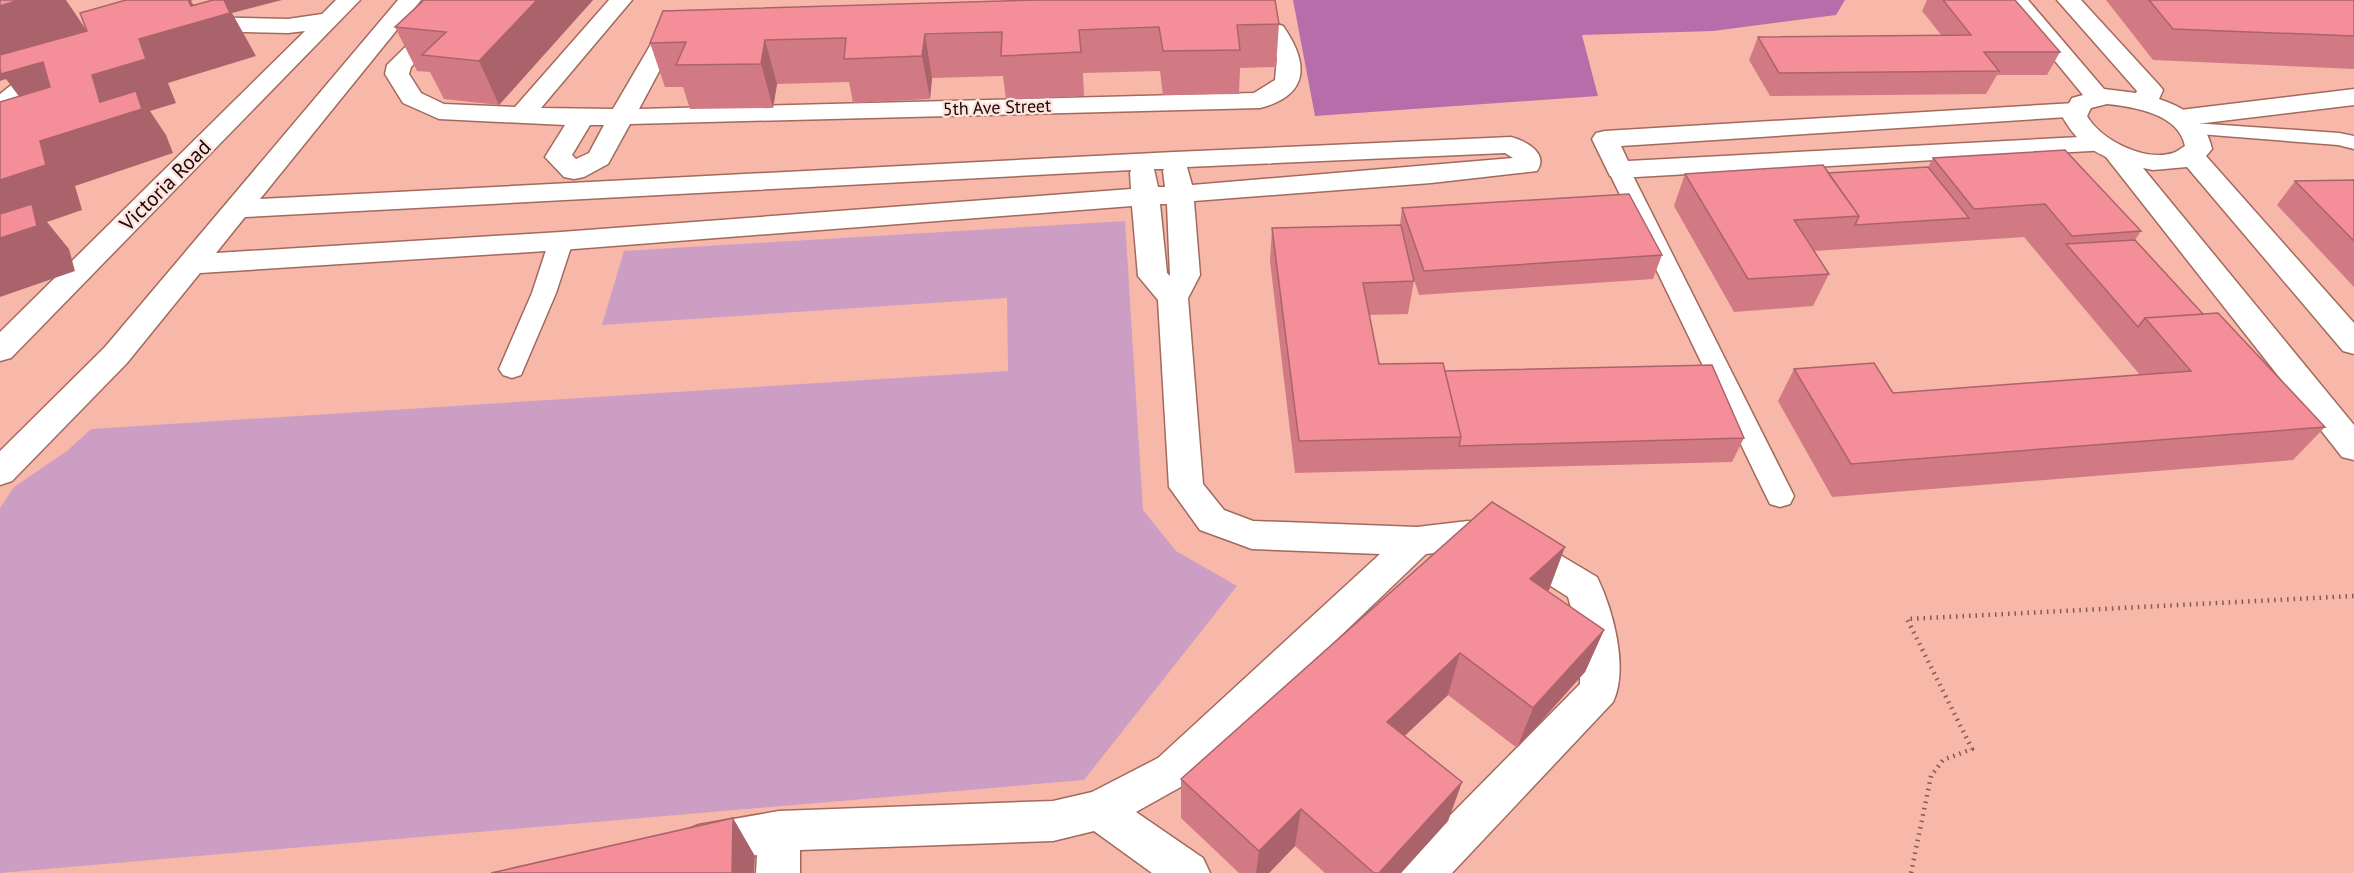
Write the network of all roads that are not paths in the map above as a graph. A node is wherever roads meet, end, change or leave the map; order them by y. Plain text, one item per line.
1 (350, 0) edge
2 (410, 0) edge
3 (466, 0) edge
4 (621, 0) edge
5 (2016, 0) edge
6 (2068, 0) edge
7 (329, 20) junction
8 (1210, 20) edge
9 (176, 23) edge
10 (716, 34) edge
11 (72, 49) edge
12 (2098, 97) junction
13 (2354, 97) edge
14 (2145, 102) junction
15 (0, 106) edge
16 (2074, 111) junction
17 (521, 116) junction
18 (604, 117) junction
19 (2188, 134) junction
20 (2349, 139) edge
21 (2108, 148) junction
22 (1174, 160) junction
23 (1141, 162) junction
24 (1619, 170) junction
25 (570, 181) junction
26 (1180, 192) junction
27 (1146, 195) junction
28 (238, 209) junction
29 (561, 241) junction
30 (193, 264) junction
31 (1173, 298) junction
32 (2354, 343) edge
33 (0, 350) edge
34 (512, 369) dead end
35 (2354, 448) edge
36 (0, 472) edge
37 (1779, 496) dead end
38 (1417, 541) junction
39 (1099, 810) junction
40 (779, 831) junction
41 (662, 851) edge
42 (778, 873) edge
43 (1188, 873) edge
44 (1423, 873) edge

1 - 7 street, Victoria Road
2 - 28 street
3 - 17 street
4 - 17 street
5 - 12 street
6 - 14 street
7 - 9 street
7 - 33 street, Victoria Road
8 - 18 street, 5th Ave Street
10 - 18 street
11 - 15 street
12 - 14 street
12 - 16 street
13 - 19 street
14 - 19 street
16 - 21 street
16 - 24 street
17 - 18 street
18 - 25 street
18 - 25 street
19 - 20 lane
19 - 21 street
19 - 32 street
21 - 24 street
21 - 35 street
22 - 23 street
22 - 26 street
22 - 26 street
23 - 25 street
23 - 27 street
24 - 37 lane
25 - 28 street
25 - 29 street
26 - 27 street
26 - 31 street
27 - 29 street
27 - 31 street
28 - 30 street
29 - 30 street
29 - 34 lane
30 - 36 street
31 - 38 street
38 - 39 street
38 - 44 street
39 - 40 street
39 - 43 street
40 - 41 street
40 - 42 street

